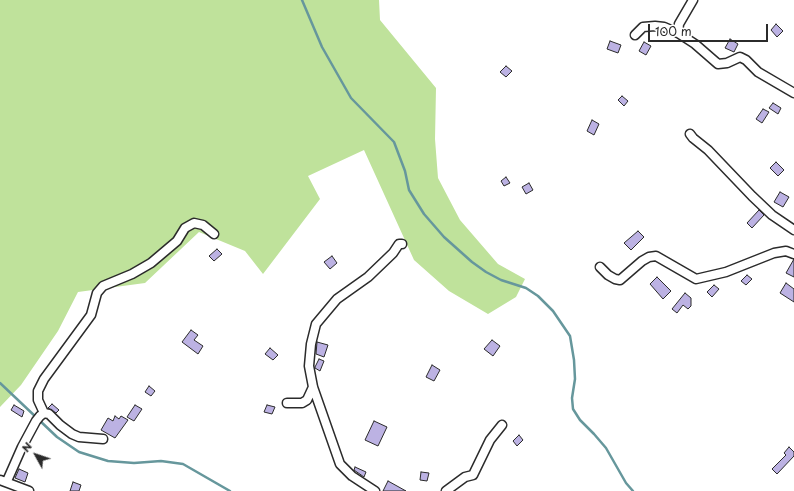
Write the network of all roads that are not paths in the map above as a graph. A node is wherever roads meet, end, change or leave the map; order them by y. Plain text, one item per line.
1 (693, 0) edge
2 (678, 33) junction
3 (635, 34) dead end
4 (794, 93) edge
5 (690, 134) dead end
6 (794, 230) edge
7 (214, 234) dead end
8 (402, 244) dead end
9 (794, 254) edge
10 (600, 267) dead end
11 (313, 387) junction
12 (287, 403) dead end
13 (40, 417) junction
14 (502, 425) dead end
15 (103, 439) dead end
16 (3, 481) edge
17 (29, 491) edge
18 (376, 491) edge
19 (446, 491) edge

1 - 2 street
2 - 3 street
2 - 4 street
5 - 6 street
7 - 13 street
8 - 11 street
9 - 10 street
11 - 12 street
11 - 18 street
13 - 15 street
13 - 16 street
14 - 19 street
16 - 17 street

